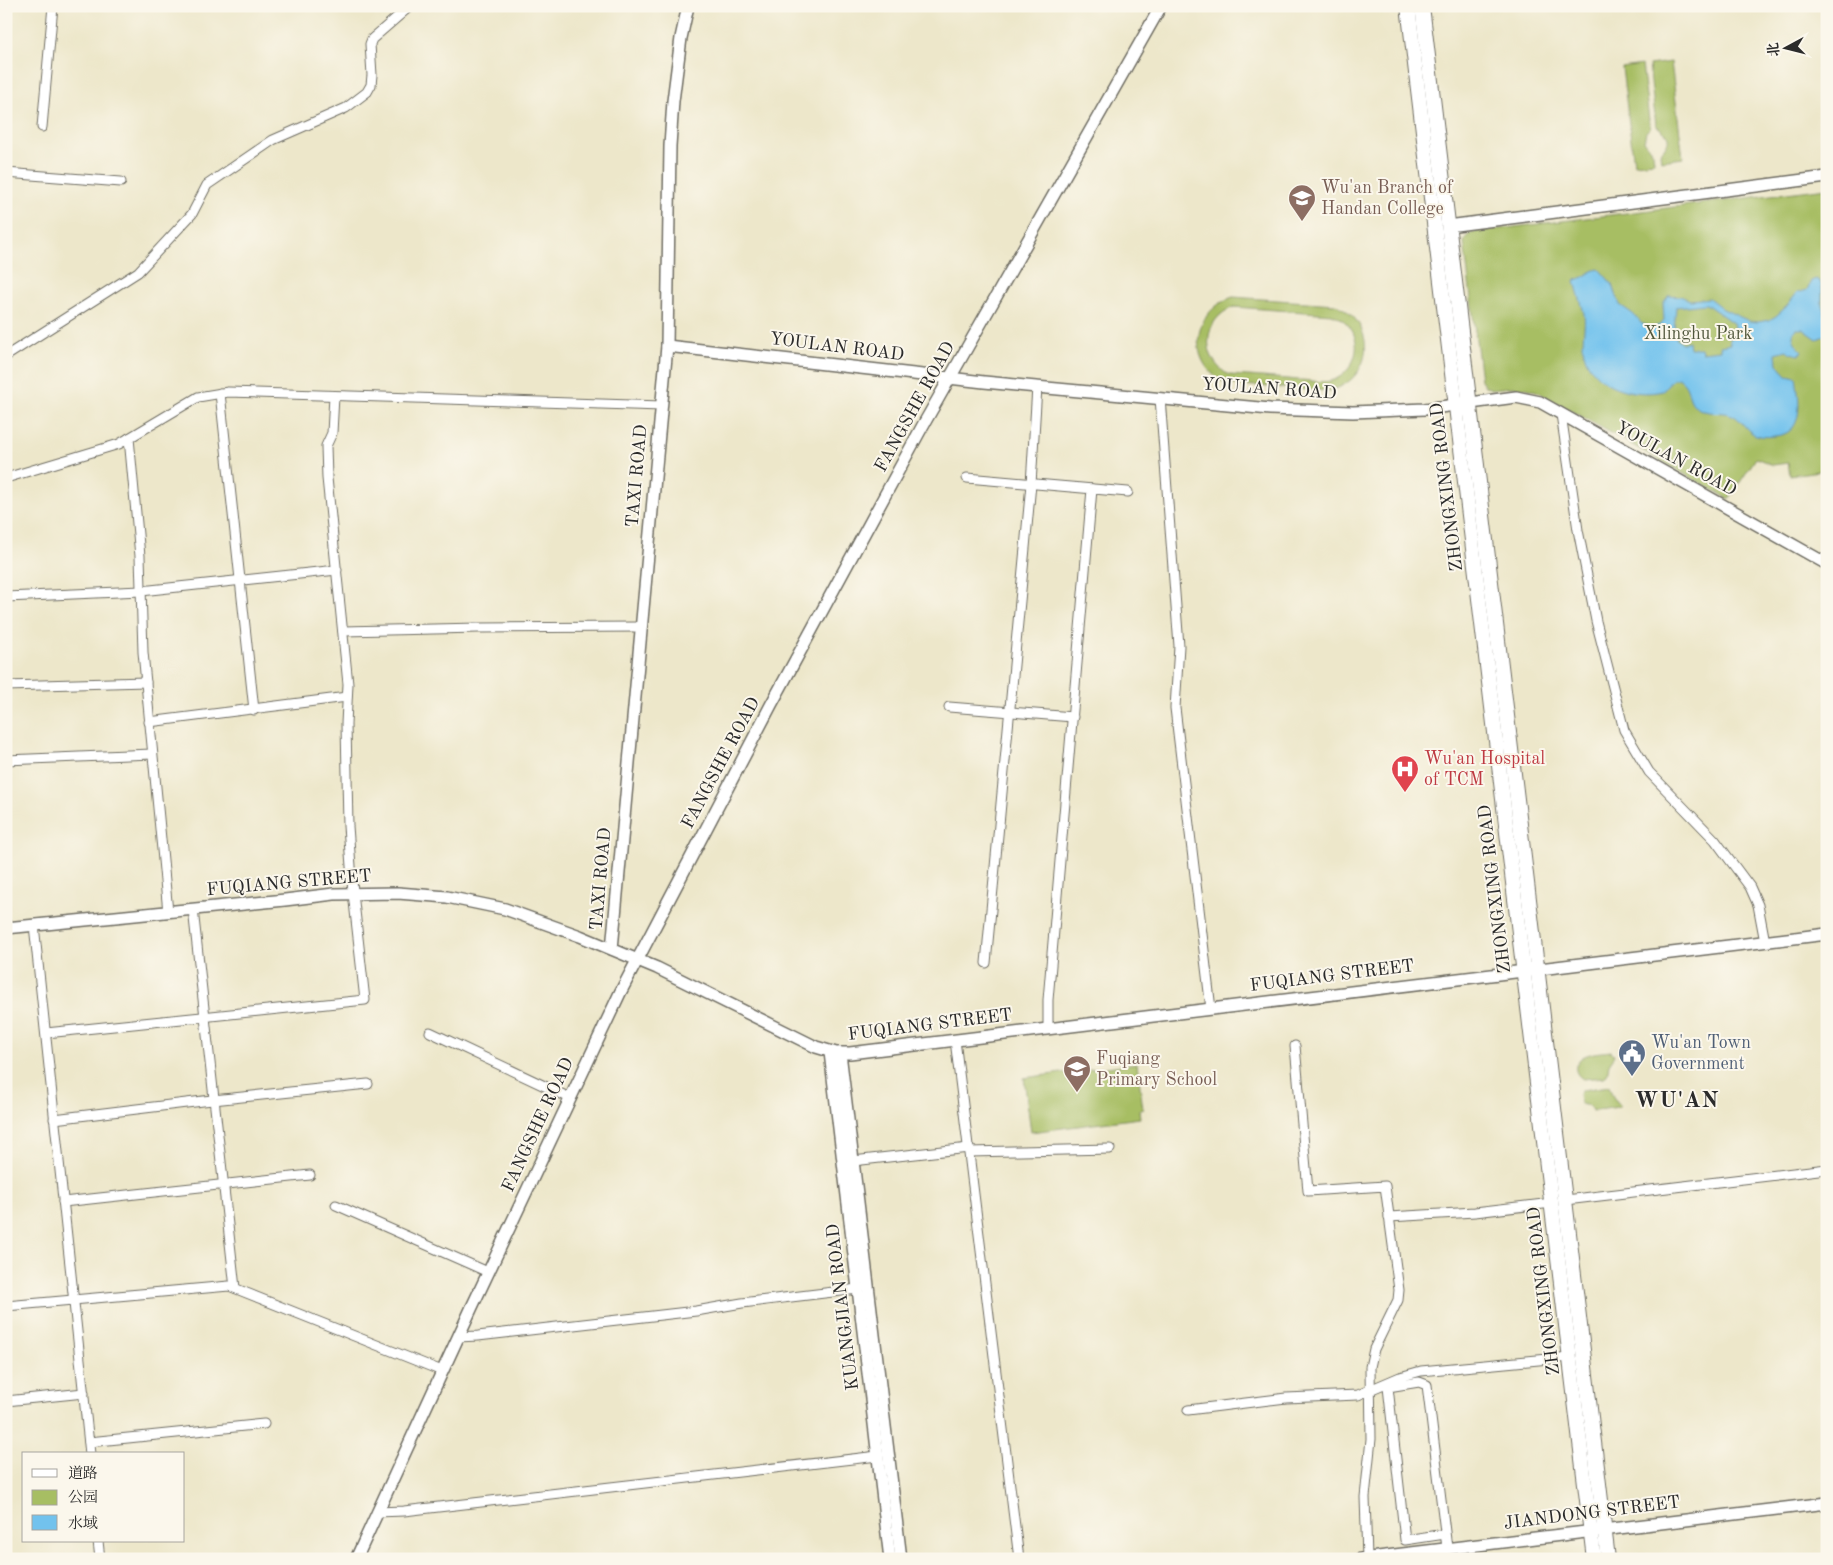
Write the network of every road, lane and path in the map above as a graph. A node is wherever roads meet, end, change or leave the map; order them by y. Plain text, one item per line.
1 (53, 6) edge
2 (410, 6) edge
3 (688, 6) edge
4 (1161, 6) edge
5 (1408, 6) edge
6 (1422, 6) edge
7 (42, 127) dead end
8 (6, 173) edge
9 (1827, 177) edge
10 (121, 182) dead end
11 (1448, 226) junction
12 (667, 346) junction
13 (6, 356) edge
14 (950, 378) junction
15 (1037, 387) junction
16 (220, 393) junction
17 (334, 396) junction
18 (1160, 398) junction
19 (1463, 404) junction
20 (662, 406) junction
21 (1561, 414) junction
22 (130, 438) junction
23 (6, 478) edge
24 (967, 478) dead end
25 (1030, 484) junction
26 (1092, 489) junction
27 (1128, 492) dead end
28 (1827, 564) edge
29 (337, 570) junction
30 (240, 581) junction
31 (141, 591) junction
32 (6, 597) edge
33 (641, 627) junction
34 (343, 631) junction
35 (146, 682) junction
36 (6, 686) edge
37 (347, 698) junction
38 (949, 706) dead end
39 (254, 710) junction
40 (1010, 712) junction
41 (1073, 717) junction
42 (149, 722) junction
43 (152, 754) junction
44 (6, 760) edge
45 (353, 893) junction
46 (193, 909) junction
47 (168, 912) junction
48 (34, 925) junction
49 (6, 928) edge
50 (1827, 934) edge
51 (1765, 942) junction
52 (612, 949) junction
53 (638, 960) junction
54 (986, 963) dead end
55 (1531, 969) junction
56 (1211, 1009) junction
57 (205, 1017) junction
58 (1048, 1029) junction
59 (430, 1032) dead end
60 (46, 1033) junction
61 (956, 1040) junction
62 (1295, 1046) dead end
63 (835, 1052) junction
64 (368, 1084) dead end
65 (570, 1098) junction
66 (214, 1100) junction
67 (54, 1118) junction
68 (1110, 1149) dead end
69 (969, 1150) junction
70 (853, 1161) junction
71 (1827, 1169) edge
72 (310, 1175) dead end
73 (224, 1184) junction
74 (63, 1202) junction
75 (1559, 1202) junction
76 (336, 1205) dead end
77 (1389, 1217) junction
78 (488, 1272) junction
79 (235, 1288) junction
80 (858, 1289) junction
81 (74, 1300) junction
82 (6, 1306) edge
83 (458, 1337) junction
84 (1570, 1357) junction
85 (442, 1371) junction
86 (1370, 1390) junction
87 (84, 1393) junction
88 (6, 1401) edge
89 (1188, 1410) dead end
90 (264, 1424) dead end
91 (89, 1442) junction
92 (90, 1452) edge
93 (878, 1456) junction
94 (1827, 1503) edge
95 (377, 1512) junction
96 (1598, 1530) junction
97 (1445, 1534) junction
98 (98, 1542) edge
99 (1447, 1548) junction
100 (1364, 1558) edge
101 (100, 1559) edge
102 (356, 1559) edge
103 (890, 1559) edge
104 (900, 1559) edge
105 (1019, 1559) edge
106 (1594, 1559) edge
107 (1608, 1559) edge

1 - 7 street
2 - 13 street
3 - 12 street, TAXI ROAD
4 - 14 street, FANGSHE ROAD
5 - 19 main road, ZHONGXING ROAD
6 - 11 main road, ZHONGXING ROAD
8 - 10 street
9 - 11 street
11 - 19 main road, ZHONGXING ROAD
12 - 14 street, YOULAN ROAD
12 - 20 street, TAXI ROAD
14 - 15 street, YOULAN ROAD
14 - 53 street, FANGSHE ROAD
15 - 18 street, YOULAN ROAD
15 - 25 street
16 - 17 street
16 - 22 street
16 - 30 street
17 - 20 street
17 - 29 street
18 - 19 street, YOULAN ROAD
18 - 56 street
19 - 21 street, YOULAN ROAD
19 - 55 main road, ZHONGXING ROAD
20 - 33 street, TAXI ROAD
21 - 28 street, YOULAN ROAD
21 - 51 street
22 - 23 street
22 - 31 street
24 - 25 street
25 - 26 street
25 - 40 street
26 - 27 street
26 - 41 street
29 - 30 street
29 - 34 street
30 - 31 street
30 - 39 street
31 - 32 street
31 - 35 street
33 - 34 street
33 - 52 street, TAXI ROAD
34 - 37 street
35 - 36 street
35 - 42 street
37 - 39 street
37 - 45 street
38 - 40 street
39 - 42 street
40 - 41 street
40 - 54 street
41 - 58 street
42 - 43 street
43 - 44 street
43 - 47 street
45 - 46 street, FUQIANG STREET
45 - 52 street, FUQIANG STREET
45 - 57 street
46 - 47 street, FUQIANG STREET
46 - 57 street
47 - 48 street, FUQIANG STREET
48 - 49 street, FUQIANG STREET
48 - 60 street
50 - 51 street, FUQIANG STREET
51 - 55 street, FUQIANG STREET
52 - 53 street, FUQIANG STREET
53 - 63 street, FUQIANG STREET
53 - 65 street, FANGSHE ROAD
55 - 56 street, FUQIANG STREET
55 - 75 main road, ZHONGXING ROAD
56 - 58 street, FUQIANG STREET
57 - 60 street
57 - 66 street
58 - 61 street, FUQIANG STREET
59 - 65 street
60 - 67 street
61 - 63 street, FUQIANG STREET
61 - 69 street
62 - 77 street
63 - 70 street, KUANGJIAN ROAD
63 - 80 street, KUANGJIAN ROAD
64 - 66 street
65 - 78 street, FANGSHE ROAD
66 - 67 street
66 - 73 street
67 - 74 street
68 - 69 street
69 - 70 street
69 - 105 street
70 - 104 street, KUANGJIAN ROAD
71 - 75 street
72 - 73 street
73 - 74 street
73 - 79 street
74 - 81 street
75 - 77 street
75 - 84 main road, ZHONGXING ROAD
75 - 96 main road, ZHONGXING ROAD
76 - 78 street
77 - 86 street
78 - 83 street, FANGSHE ROAD
79 - 81 street
79 - 85 street
80 - 83 street
80 - 93 street, KUANGJIAN ROAD
81 - 82 street
81 - 87 street
83 - 85 street, FANGSHE ROAD
84 - 86 street
84 - 96 main road, ZHONGXING ROAD
85 - 95 street, FANGSHE ROAD
86 - 89 street
86 - 100 street
87 - 88 street
87 - 91 street
90 - 91 street
91 - 92 street
93 - 95 street
93 - 103 street, KUANGJIAN ROAD
94 - 96 street, JIANDONG STREET
95 - 102 street, FANGSHE ROAD
96 - 99 street, JIANDONG STREET
96 - 106 main road, ZHONGXING ROAD
96 - 107 main road, ZHONGXING ROAD
97 - 97 street
97 - 99 street
98 - 101 street
99 - 100 street, JIANDONG STREET

